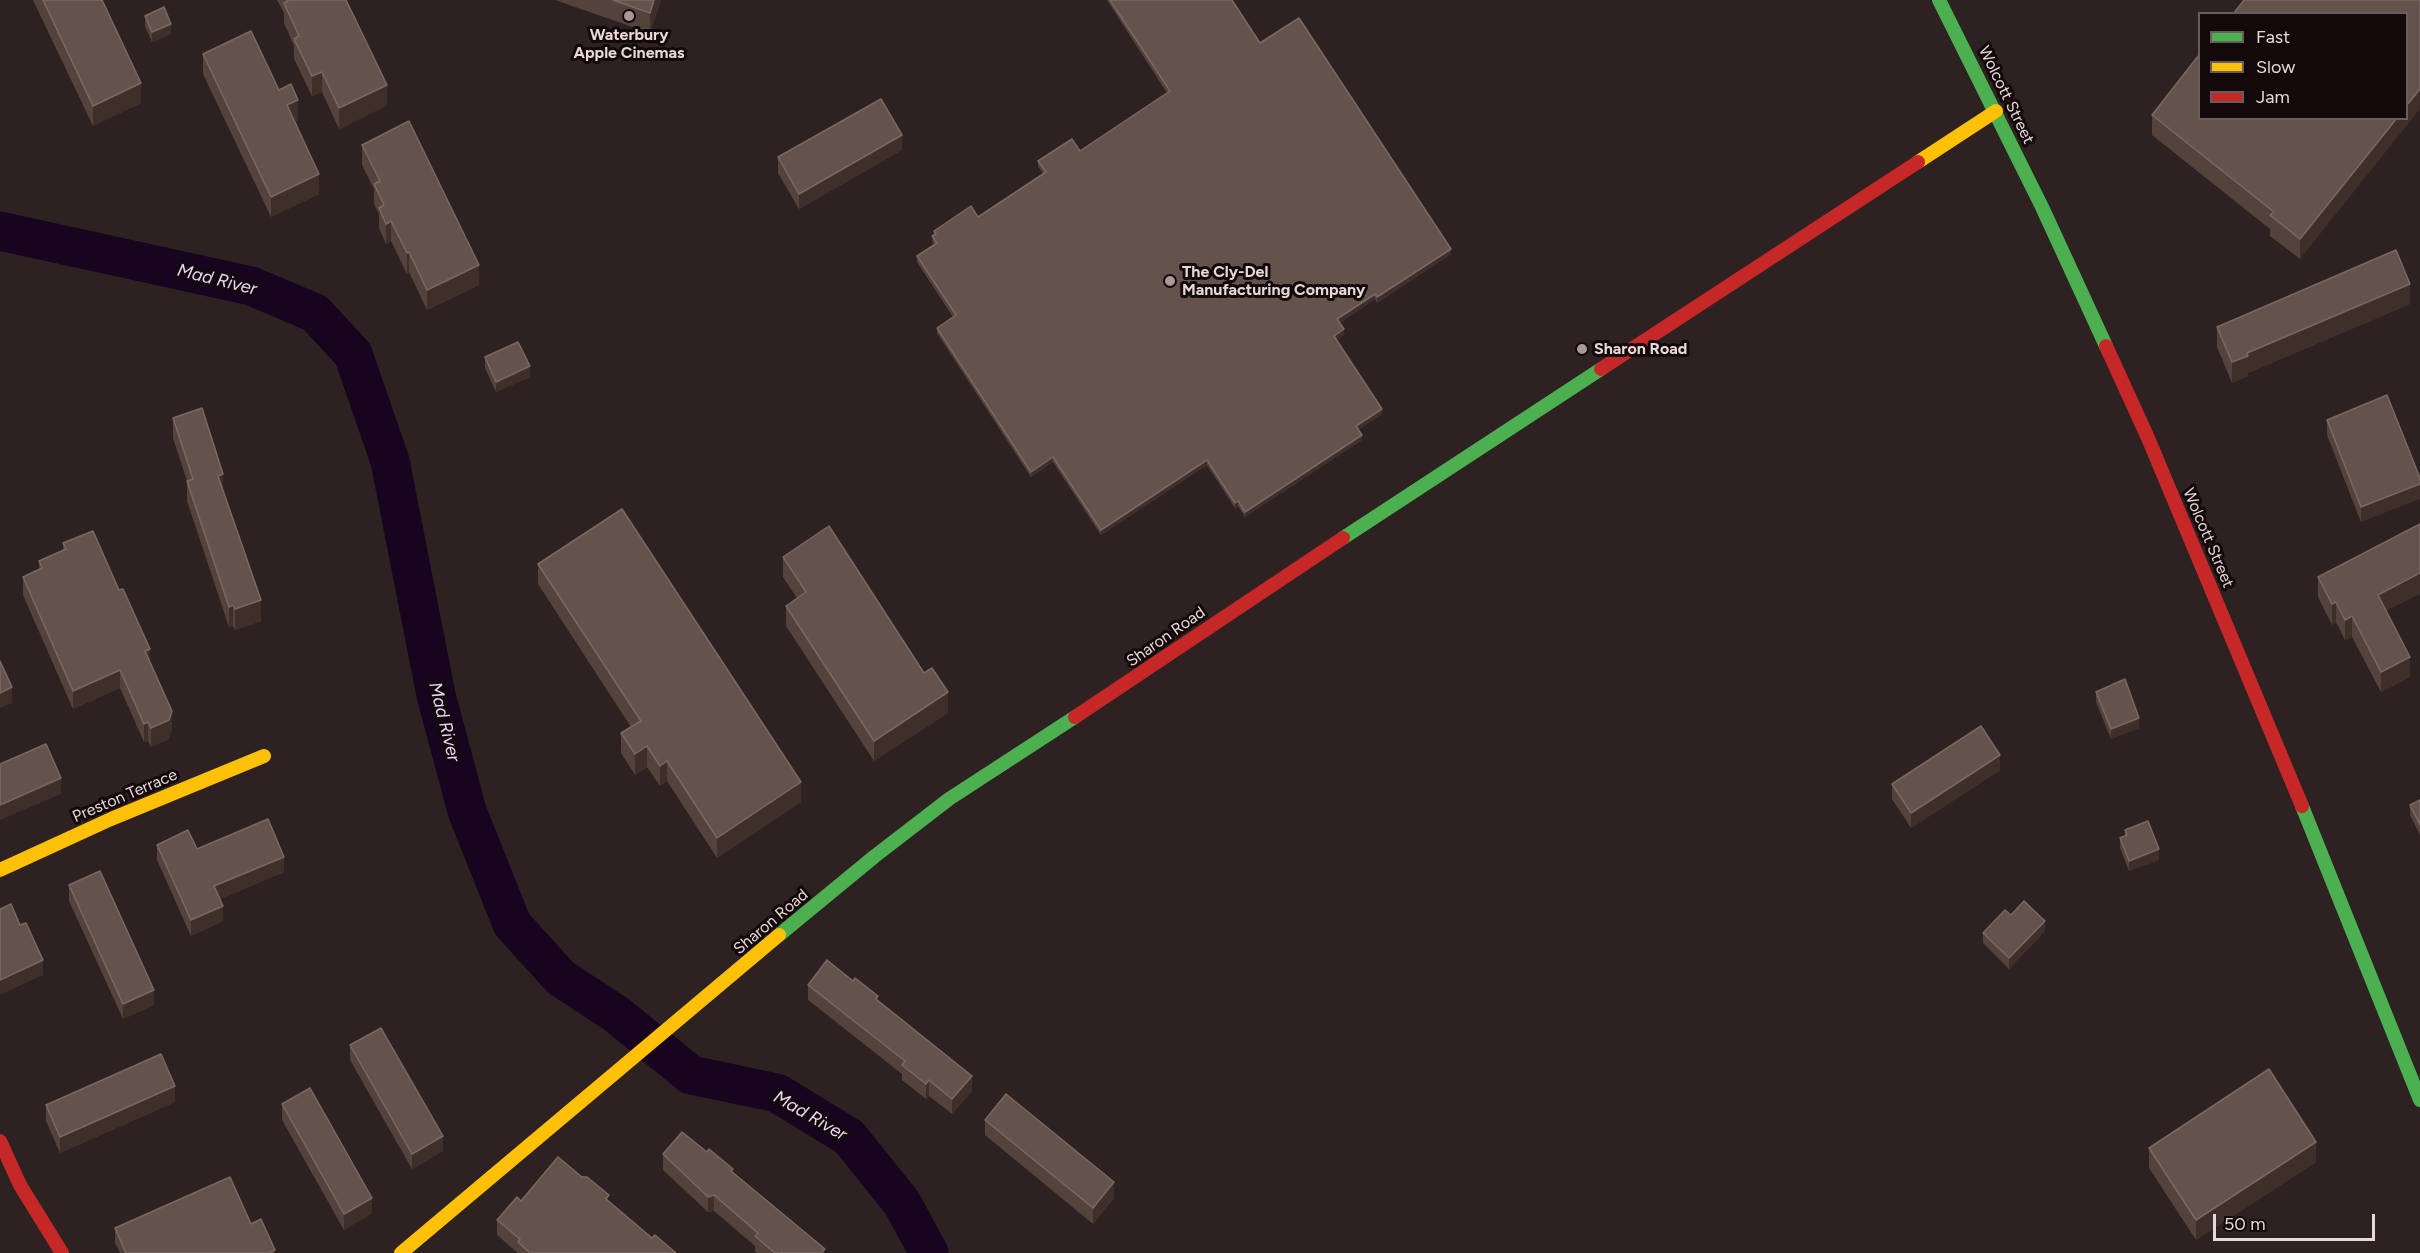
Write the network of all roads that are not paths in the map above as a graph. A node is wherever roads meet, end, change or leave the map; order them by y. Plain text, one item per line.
1 (1939, 0) edge
2 (1996, 111) junction
3 (264, 756) dead end
4 (0, 870) edge
5 (2420, 1101) edge
6 (0, 1141) edge
7 (62, 1253) edge
8 (400, 1253) edge

1 - 2 street, Wolcott Street
2 - 5 street, Wolcott Street
2 - 8 street, Sharon Road
3 - 4 street, Preston Terrace
6 - 7 street

